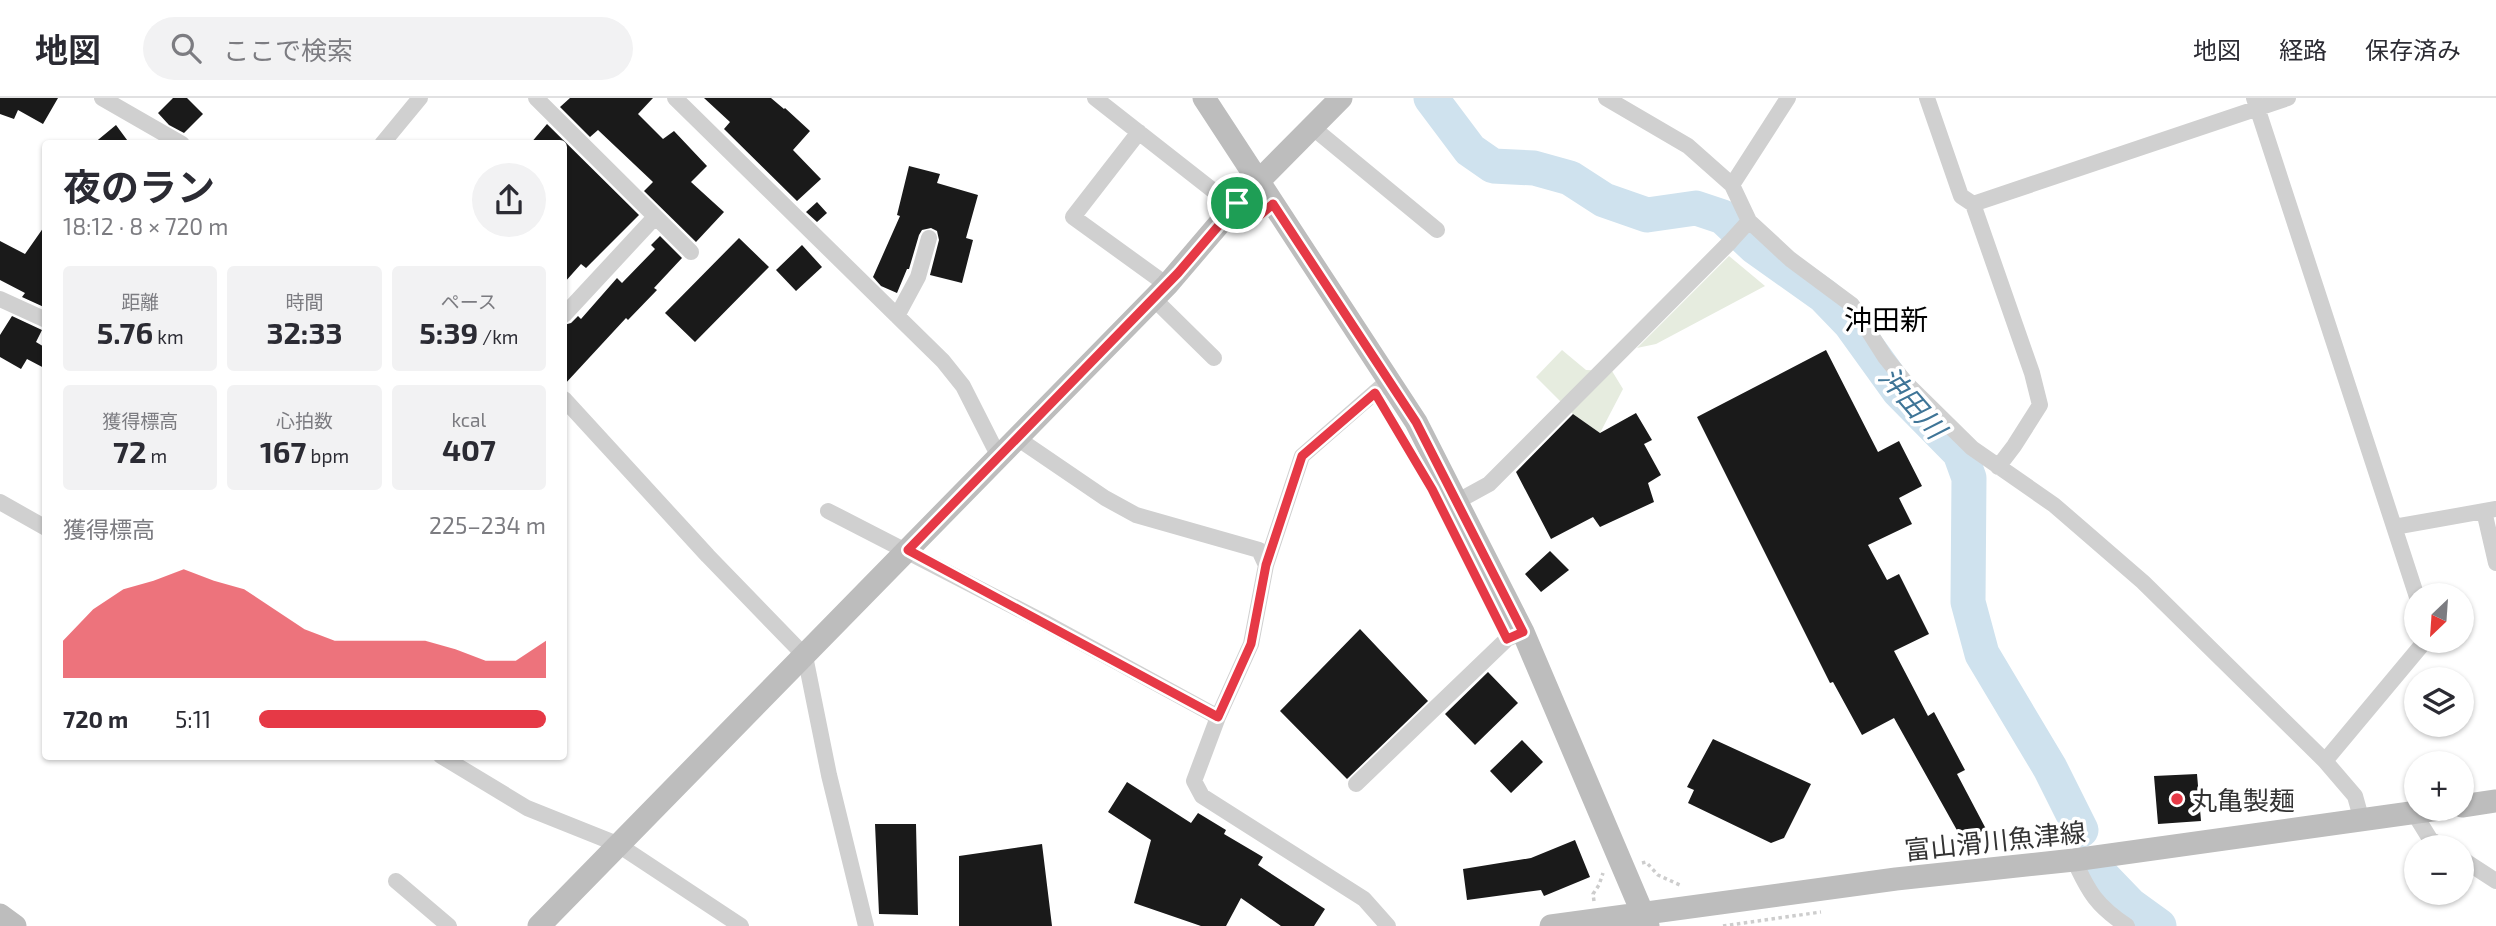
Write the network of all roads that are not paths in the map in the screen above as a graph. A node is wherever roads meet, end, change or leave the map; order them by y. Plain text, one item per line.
1 (102, 98) edge
2 (420, 98) edge
3 (536, 98) edge
4 (675, 98) edge
5 (1096, 98) edge
6 (1204, 98) edge
7 (1341, 98) edge
8 (1606, 98) edge
9 (1787, 98) edge
10 (1927, 98) edge
11 (2288, 98) edge
12 (2255, 103) edge
13 (1312, 127) junction
14 (1139, 132) junction
15 (175, 140) edge
16 (385, 140) edge
17 (1259, 182) junction
18 (1732, 185) junction
19 (1237, 203) junction
20 (1973, 204) junction
21 (655, 217) junction
22 (1749, 221) junction
23 (1437, 230) dead end
24 (929, 238) dead end
25 (691, 251) dead end
26 (1160, 291) junction
27 (0, 299) edge
28 (567, 312) edge
29 (897, 316) junction
30 (42, 318) edge
31 (1214, 358) dead end
32 (1389, 380) junction
33 (567, 402) edge
34 (1017, 438) junction
35 (999, 457) junction
36 (1998, 467) junction
37 (1458, 501) junction
38 (0, 502) edge
39 (2490, 510) edge
40 (828, 511) dead end
41 (42, 526) edge
42 (2394, 527) junction
43 (908, 550) junction
44 (2496, 563) edge
45 (1266, 565) junction
46 (2412, 583) edge
47 (1523, 632) junction
48 (2415, 653) edge
49 (805, 656) junction
50 (1218, 717) junction
51 (449, 760) edge
52 (2325, 761) junction
53 (1356, 785) dead end
54 (2496, 801) edge
55 (2474, 804) edge
56 (2404, 815) edge
57 (2362, 821) junction
58 (617, 844) junction
59 (2074, 860) junction
60 (2474, 867) edge
61 (396, 881) dead end
62 (2496, 881) edge
63 (0, 915) edge
64 (1645, 919) edge
65 (15, 926) edge
66 (449, 926) edge
67 (539, 926) edge
68 (741, 926) edge
69 (866, 926) edge
70 (1388, 926) edge
71 (1551, 926) edge
72 (2127, 926) edge

1 - 15 street
2 - 16 street
3 - 21 street
4 - 29 street
5 - 14 street
6 - 17 street
7 - 13 street
8 - 18 street
9 - 18 street
10 - 20 street
11 - 12 street
12 - 20 street
12 - 42 street
13 - 17 street
13 - 23 street
14 - 19 street
14 - 26 street
17 - 19 street
17 - 32 street
18 - 22 street
19 - 26 street
20 - 36 street
21 - 25 street
21 - 28 street
22 - 36 street
22 - 37 street
24 - 29 street
26 - 31 street
26 - 34 street
27 - 30 street
29 - 35 street
32 - 37 street
32 - 45 street
33 - 49 street
34 - 35 street
34 - 45 street
35 - 43 street
36 - 52 street
37 - 47 street
38 - 41 street
39 - 42 street
39 - 44 street
40 - 43 street
42 - 46 street
43 - 49 street
43 - 50 street
45 - 50 street
47 - 53 street
47 - 64 street
48 - 52 street
49 - 58 street
49 - 69 street
50 - 70 street
51 - 58 street
52 - 57 street
54 - 55 street
56 - 57 street, 富山滑川魚津線
57 - 59 street, 富山滑川魚津線
58 - 67 street
58 - 68 street
59 - 64 street, 富山滑川魚津線
59 - 72 street
60 - 62 street
61 - 66 street
63 - 65 street
64 - 71 street, 富山滑川魚津線

